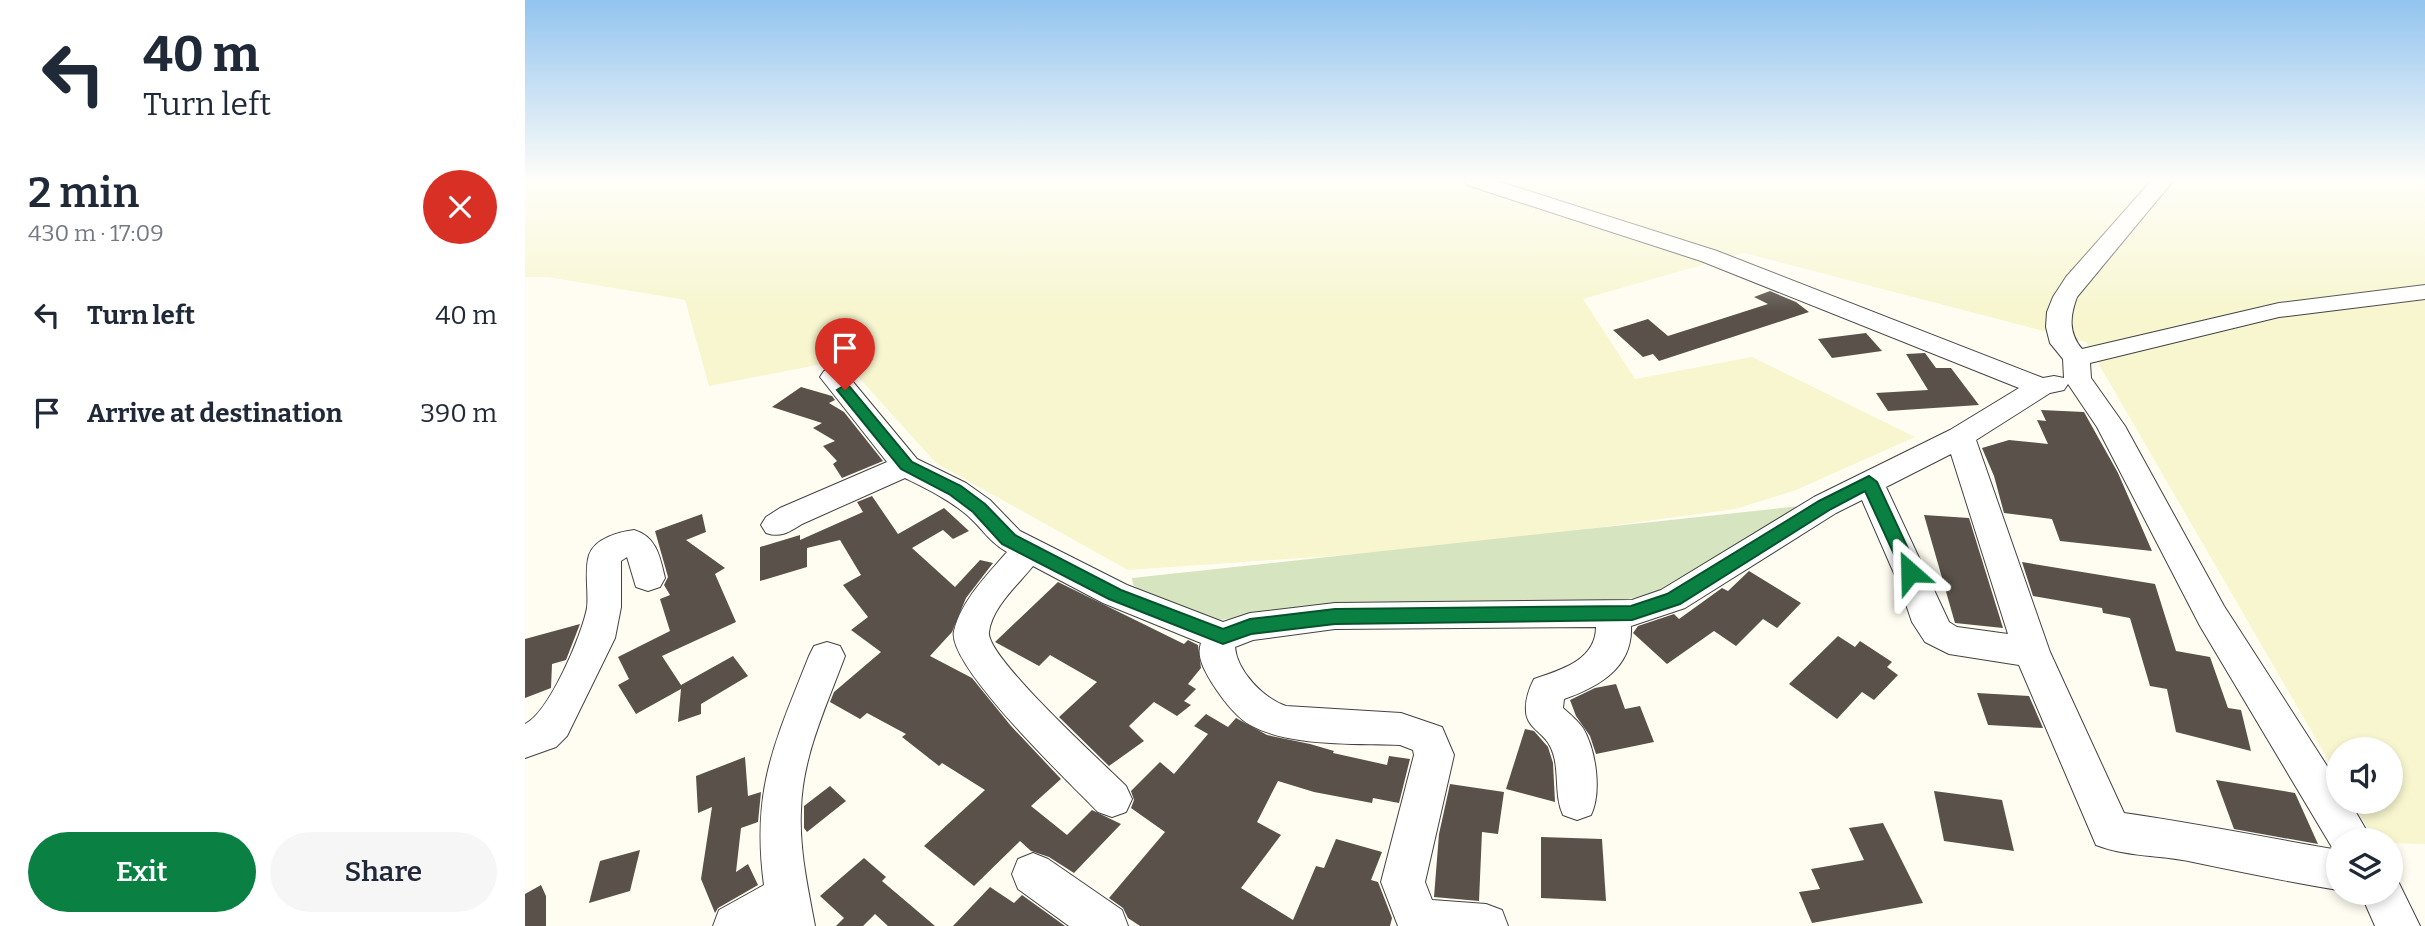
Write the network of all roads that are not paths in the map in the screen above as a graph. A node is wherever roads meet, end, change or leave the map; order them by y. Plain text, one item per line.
1 (1609, 224) edge
2 (2126, 224) edge
3 (2425, 292) edge
4 (2077, 368) junction
5 (834, 377) dead end
6 (2041, 387) junction
7 (1960, 437) junction
8 (906, 466) junction
9 (1869, 482) junction
10 (777, 525) dead end
11 (1027, 551) junction
12 (648, 578) dead end
13 (1613, 613) junction
14 (1223, 637) junction
15 (2032, 652) junction
16 (827, 656) dead end
17 (525, 741) edge
18 (1112, 799) dead end
19 (1577, 802) dead end
20 (2344, 828) edge
21 (2326, 868) edge
22 (1033, 874) dead end
23 (2388, 905) edge
24 (790, 910) edge
25 (1419, 923) edge
26 (735, 926) edge
27 (1106, 926) edge
28 (1486, 926) edge
29 (2398, 926) edge

1 - 6 street
2 - 4 street
3 - 4 street
4 - 6 street
4 - 20 street
5 - 8 street
6 - 7 street
7 - 9 street
7 - 15 street
8 - 10 street
8 - 11 street
9 - 13 street
9 - 15 street
11 - 14 street
11 - 18 street
12 - 17 street
13 - 14 street
13 - 19 street
14 - 25 street
15 - 21 street
16 - 24 street
22 - 27 street
23 - 29 street
24 - 26 street
25 - 28 street

